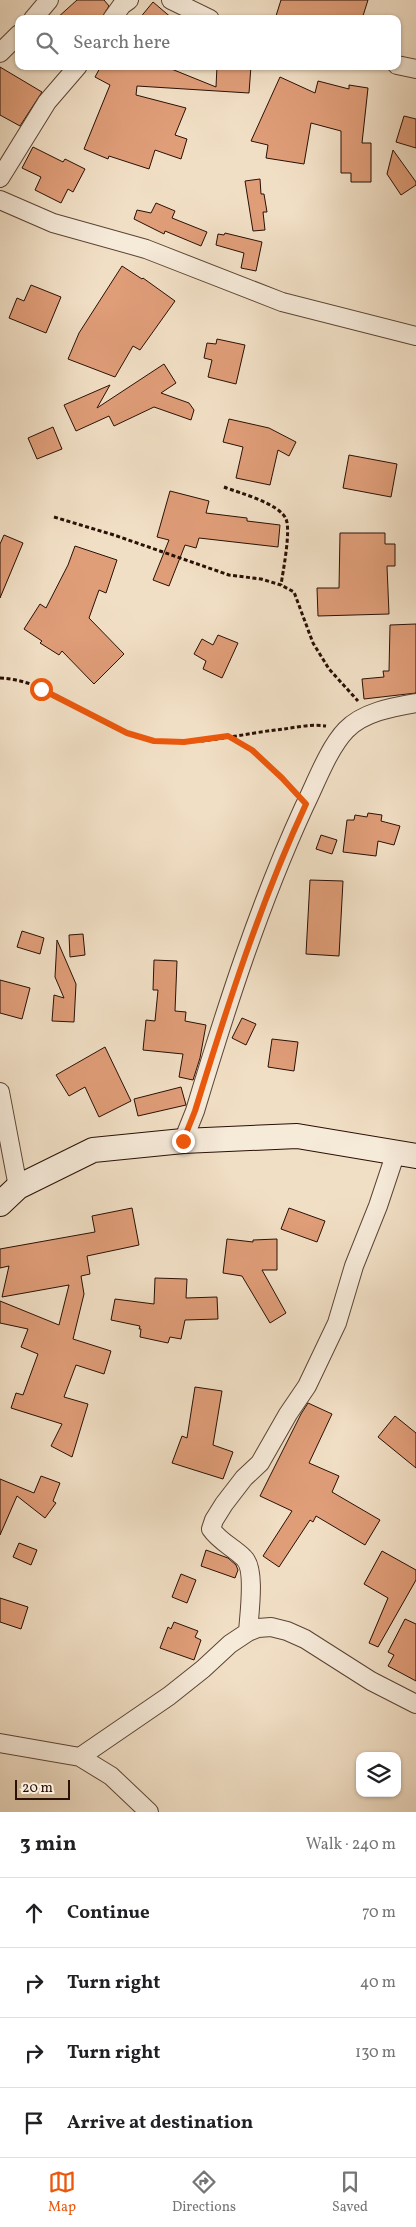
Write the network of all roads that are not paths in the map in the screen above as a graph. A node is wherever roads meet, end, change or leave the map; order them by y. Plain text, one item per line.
1 (49, 0) edge
2 (129, 0) edge
3 (171, 0) edge
4 (36, 15) edge
5 (115, 15) edge
6 (202, 15) edge
7 (15, 38) edge
8 (0, 53) edge
9 (401, 66) edge
10 (75, 70) edge
11 (416, 70) edge
12 (0, 178) edge
13 (0, 200) edge
14 (416, 336) edge
15 (416, 703) edge
16 (0, 1092) edge
17 (183, 1141) junction
18 (406, 1154) edge
19 (18, 1187) junction
20 (0, 1204) edge
21 (248, 1632) junction
22 (416, 1704) edge
23 (0, 1743) edge
24 (80, 1756) junction
25 (150, 1812) edge

1 - 4 street
2 - 5 street
3 - 6 street
7 - 8 street
9 - 11 street
10 - 12 street
13 - 14 street
15 - 17 street
16 - 19 street
17 - 18 street
17 - 19 street
18 - 21 street
19 - 20 street
21 - 22 street
21 - 24 street
23 - 24 street
24 - 25 street

